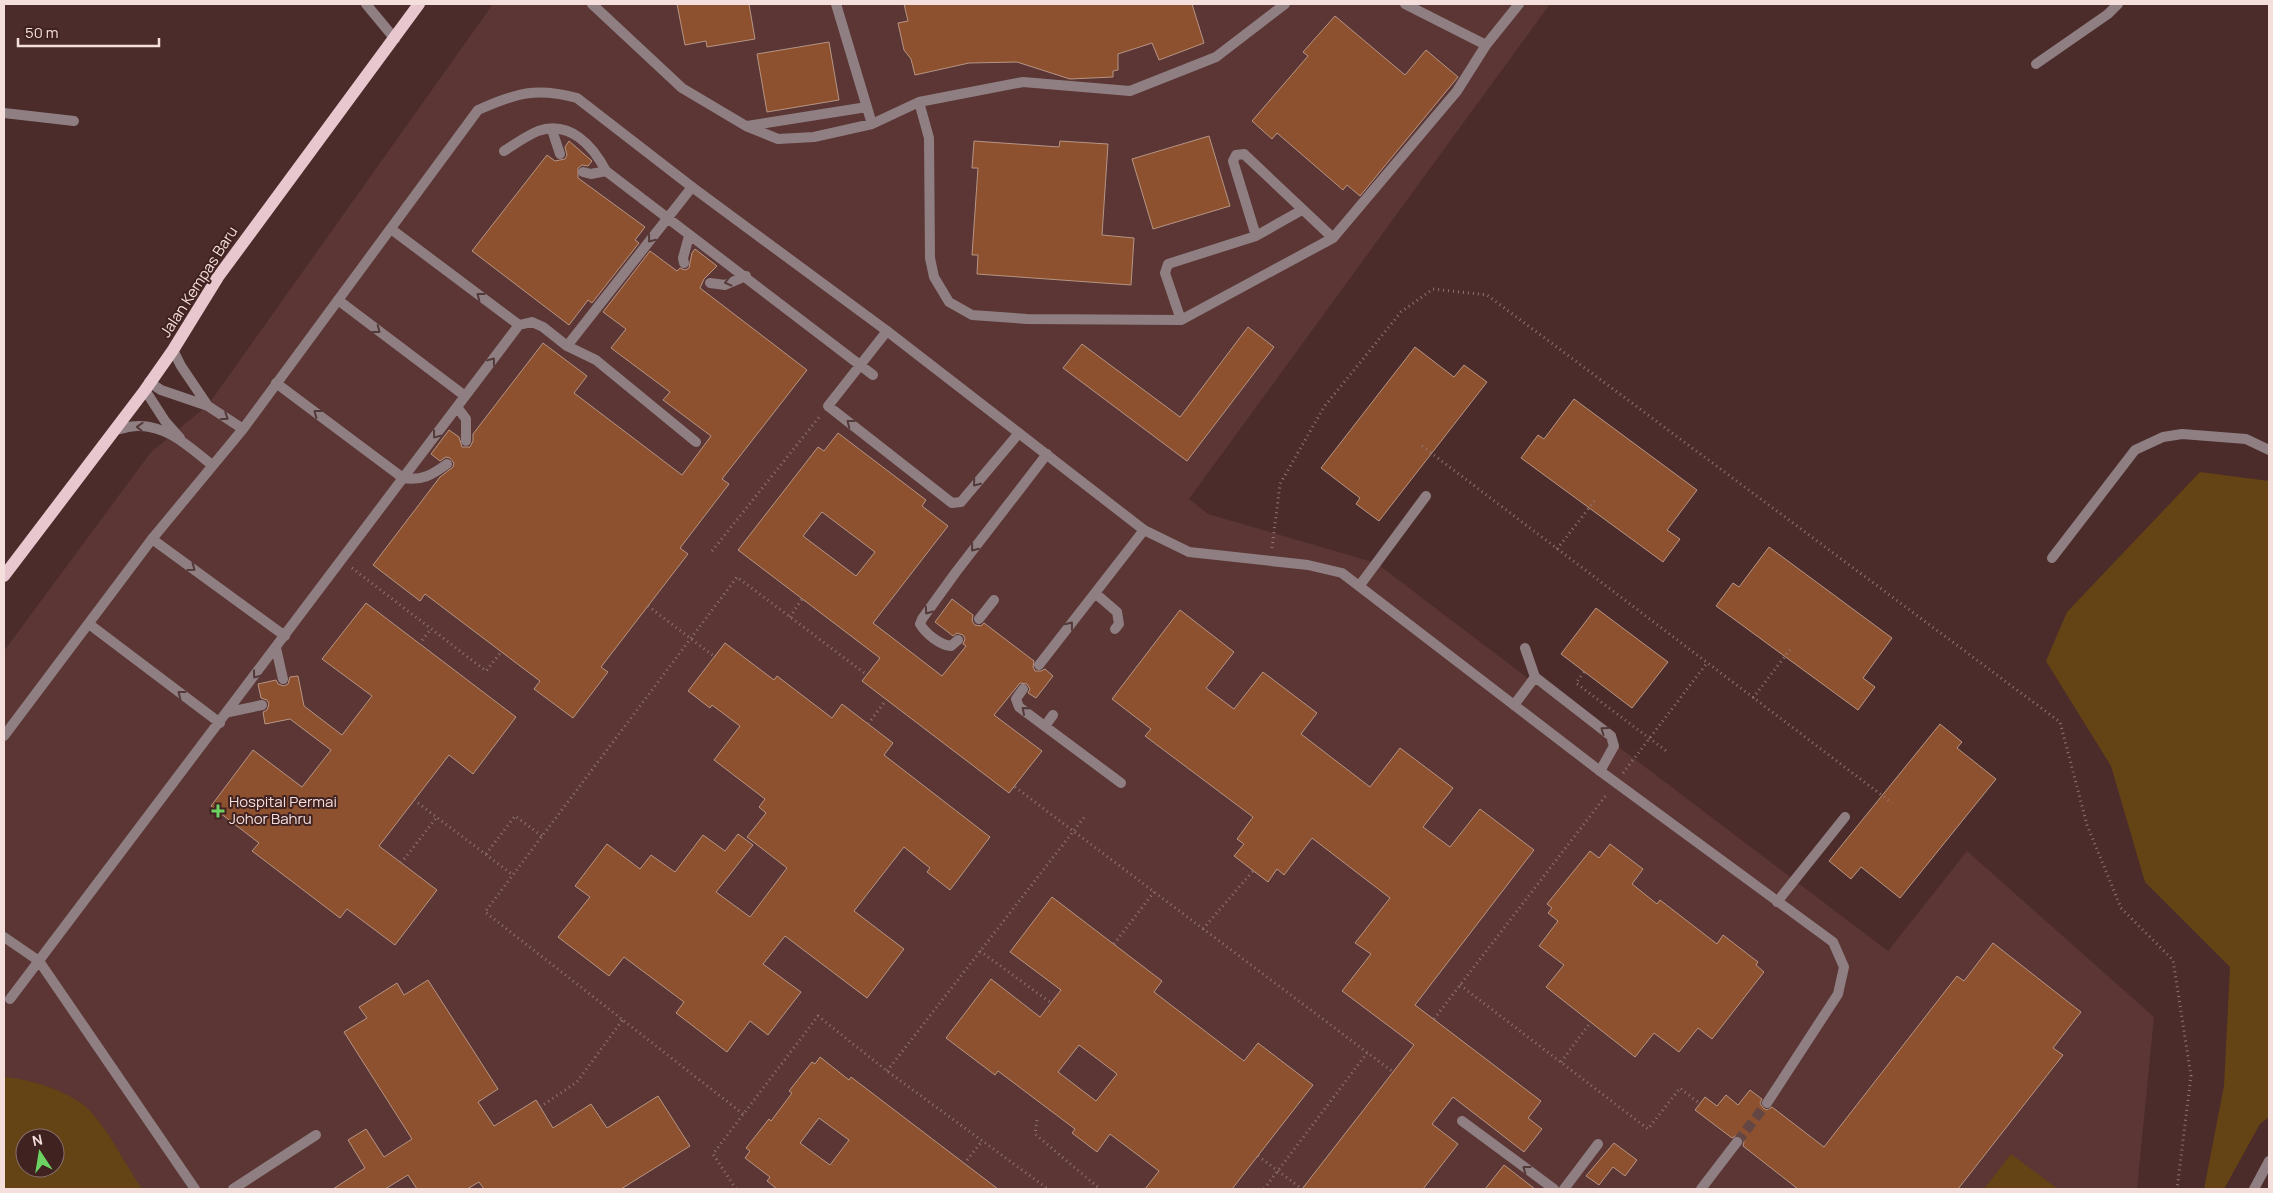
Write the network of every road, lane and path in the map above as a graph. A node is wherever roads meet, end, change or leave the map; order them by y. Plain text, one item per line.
1 (366, 4) edge
2 (419, 4) edge
3 (592, 4) edge
4 (836, 4) edge
5 (1285, 4) edge
6 (1405, 4) edge
7 (1519, 4) edge
8 (2118, 4) edge
9 (395, 39) junction
10 (1486, 45) junction
11 (2036, 64) dead end
12 (919, 102) junction
13 (867, 107) junction
14 (4, 113) edge
15 (74, 122) dead end
16 (872, 124) junction
17 (746, 126) junction
18 (552, 130) junction
19 (504, 152) dead end
20 (560, 154) dead end
21 (606, 171) junction
22 (583, 172) dead end
23 (692, 187) junction
24 (1302, 210) junction
25 (667, 218) junction
26 (391, 229) junction
27 (689, 236) junction
28 (1256, 236) junction
29 (1332, 238) junction
30 (684, 263) dead end
31 (746, 276) junction
32 (710, 283) dead end
33 (338, 300) junction
34 (1181, 320) junction
35 (519, 325) junction
36 (887, 331) junction
37 (567, 346) junction
38 (173, 350) junction
39 (860, 365) junction
40 (873, 374) dead end
41 (276, 383) junction
42 (147, 386) junction
43 (465, 396) junction
44 (208, 406) junction
45 (828, 406) junction
46 (457, 407) junction
47 (243, 429) junction
48 (114, 430) junction
49 (1019, 433) junction
50 (181, 439) junction
51 (466, 441) dead end
52 (696, 442) dead end
53 (1422, 446) dead end
54 (2269, 450) edge
55 (1047, 454) junction
56 (982, 457) dead end
57 (447, 464) dead end
58 (991, 464) junction
59 (212, 465) junction
60 (403, 478) junction
61 (1426, 496) dead end
62 (1596, 499) dead end
63 (1144, 530) junction
64 (152, 539) junction
65 (1558, 549) junction
66 (712, 551) dead end
67 (2052, 558) dead end
68 (342, 560) junction
69 (1270, 561) junction
70 (4, 576) edge
71 (1360, 585) junction
72 (1095, 592) junction
73 (802, 599) dead end
74 (994, 600) dead end
75 (648, 606) dead end
76 (790, 616) junction
77 (979, 619) dead end
78 (89, 624) junction
79 (431, 629) junction
80 (1115, 629) dead end
81 (285, 636) junction
82 (690, 639) junction
83 (958, 640) dead end
84 (419, 644) dead end
85 (1792, 647) dead end
86 (276, 648) junction
87 (1525, 648) dead end
88 (501, 652) dead end
89 (714, 657) dead end
90 (1707, 663) junction
91 (1040, 665) dead end
92 (1584, 672) dead end
93 (867, 675) dead end
94 (1535, 677) junction
95 (283, 679) dead end
96 (1023, 689) dead end
97 (1753, 698) junction
98 (886, 700) dead end
99 (262, 705) dead end
100 (1514, 705) junction
101 (228, 712) junction
102 (1053, 715) dead end
103 (220, 723) junction
104 (868, 724) dead end
105 (1045, 726) junction
106 (4, 736) edge
107 (1649, 738) junction
108 (1669, 753) dead end
109 (1600, 771) junction
110 (1615, 782) junction
111 (1121, 783) dead end
112 (1015, 787) dead end
113 (414, 800) dead end
114 (1892, 803) dead end
115 (1086, 815) dead end
116 (437, 817) junction
117 (1845, 817) dead end
118 (1073, 831) junction
119 (542, 836) junction
120 (486, 854) junction
121 (401, 863) dead end
122 (1253, 871) dead end
123 (513, 875) junction
124 (1154, 892) junction
125 (1777, 902) junction
126 (1203, 929) junction
127 (4, 937) edge
128 (1114, 944) dead end
129 (980, 951) junction
130 (39, 961) junction
131 (1460, 984) junction
132 (10, 999) dead end
133 (1051, 1002) dead end
134 (624, 1018) junction
135 (1434, 1019) dead end
136 (1590, 1023) dead end
137 (1368, 1053) junction
138 (1561, 1062) junction
139 (887, 1071) junction
140 (1393, 1072) dead end
141 (1767, 1103) tunnel mouth
142 (1700, 1104) dead end
143 (540, 1107) dead end
144 (744, 1114) junction
145 (1037, 1120) dead end
146 (1462, 1121) dead end
147 (316, 1135) dead end
148 (982, 1141) junction
149 (1737, 1142) tunnel mouth
150 (1598, 1144) dead end
151 (1258, 1156) dead end
152 (2269, 1161) edge
153 (964, 1164) dead end
154 (1278, 1171) junction
155 (195, 1189) edge
156 (233, 1189) edge
157 (736, 1189) edge
158 (1048, 1189) edge
159 (1100, 1189) edge
160 (1264, 1189) edge
161 (1302, 1189) edge
162 (1554, 1189) edge
163 (1564, 1189) edge
164 (1701, 1189) edge
165 (2177, 1189) edge
166 (2254, 1189) edge

1 - 9 street
2 - 9 main road, Jalan Kempas Baru
3 - 17 street
4 - 13 street
5 - 12 street
6 - 10 street
7 - 10 street
8 - 11 street
9 - 38 main road, Jalan Kempas Baru
10 - 29 street
12 - 16 street
12 - 34 street
13 - 16 street
13 - 17 street
14 - 15 street
16 - 17 street
18 - 19 street
18 - 20 street
18 - 21 street
21 - 22 street
21 - 25 street
23 - 25 street
23 - 26 street
23 - 36 street
24 - 28 street
24 - 28 street
24 - 29 street
25 - 27 street
25 -> 37 street
26 - 33 street
35 -> 26 street
27 - 30 street
27 - 31 street
28 - 34 street
29 - 34 street
31 -> 32 street
31 - 39 street
33 - 41 street
33 -> 43 street
35 - 37 street
43 -> 35 street
36 - 39 street
36 - 49 street
37 - 52 street
38 - 42 main road, Jalan Kempas Baru
38 - 44 street
39 - 40 street
39 - 45 street
41 - 47 street
60 -> 41 street
42 - 44 street
42 - 48 main road, Jalan Kempas Baru
42 - 50 street
43 - 46 street
44 -> 47 street
58 -> 45 street
45 - 66 path
46 - 51 street
46 -> 60 street
47 - 59 street
50 -> 48 street
48 - 70 main road, Jalan Kempas Baru
49 - 55 street
49 - 58 street
50 - 59 street
53 - 65 path
54 - 67 street
55 - 63 street
55 -> 83 street
56 - 58 street
57 - 60 street
59 - 64 street
60 - 68 street
61 - 71 street
62 - 65 path
63 - 69 street
63 - 72 street
64 - 78 street
64 -> 81 street
65 - 90 path
68 - 79 path
68 - 81 street
69 - 71 street
69 - 165 path
71 - 100 street
72 - 80 street
91 -> 72 street
73 - 76 path
74 - 77 street
75 - 82 path
76 - 82 path
76 - 93 path
103 -> 78 street
78 - 106 street
79 - 84 path
79 - 88 path
81 - 86 street
82 - 89 path
82 - 119 path
85 - 97 path
86 - 95 street
86 -> 101 street
87 - 94 street
90 - 97 path
90 - 107 path
92 - 107 path
94 - 100 street
109 -> 94 street
105 -> 96 street
97 - 114 path
98 - 104 path
99 - 101 street
100 - 109 street
101 - 103 street
102 - 105 street
103 - 130 street
105 - 111 street
107 - 108 path
107 - 110 path
109 - 110 street
110 - 125 street
110 - 131 path
112 - 118 path
113 - 116 path
115 - 118 path
116 - 120 path
116 - 121 path
117 - 125 street
118 - 124 path
118 - 129 path
119 - 120 path
119 - 123 path
120 - 123 path
122 - 126 path
123 - 134 path
124 - 126 path
124 - 128 path
125 - 141 street
126 - 137 path
127 - 130 street
129 - 133 path
129 - 139 path
130 - 132 street
130 - 155 street
131 - 135 path
131 - 138 path
134 - 143 path
134 - 144 path
136 - 138 path
137 - 140 path
137 - 154 path
138 - 142 path
139 - 144 path
139 - 148 path
144 - 157 path
145 - 159 path
162 -> 146 street
147 - 156 street
148 - 153 path
148 - 158 path
149 - 164 street
150 - 163 street
151 - 154 path
152 - 166 street
154 - 160 path
154 - 161 path

